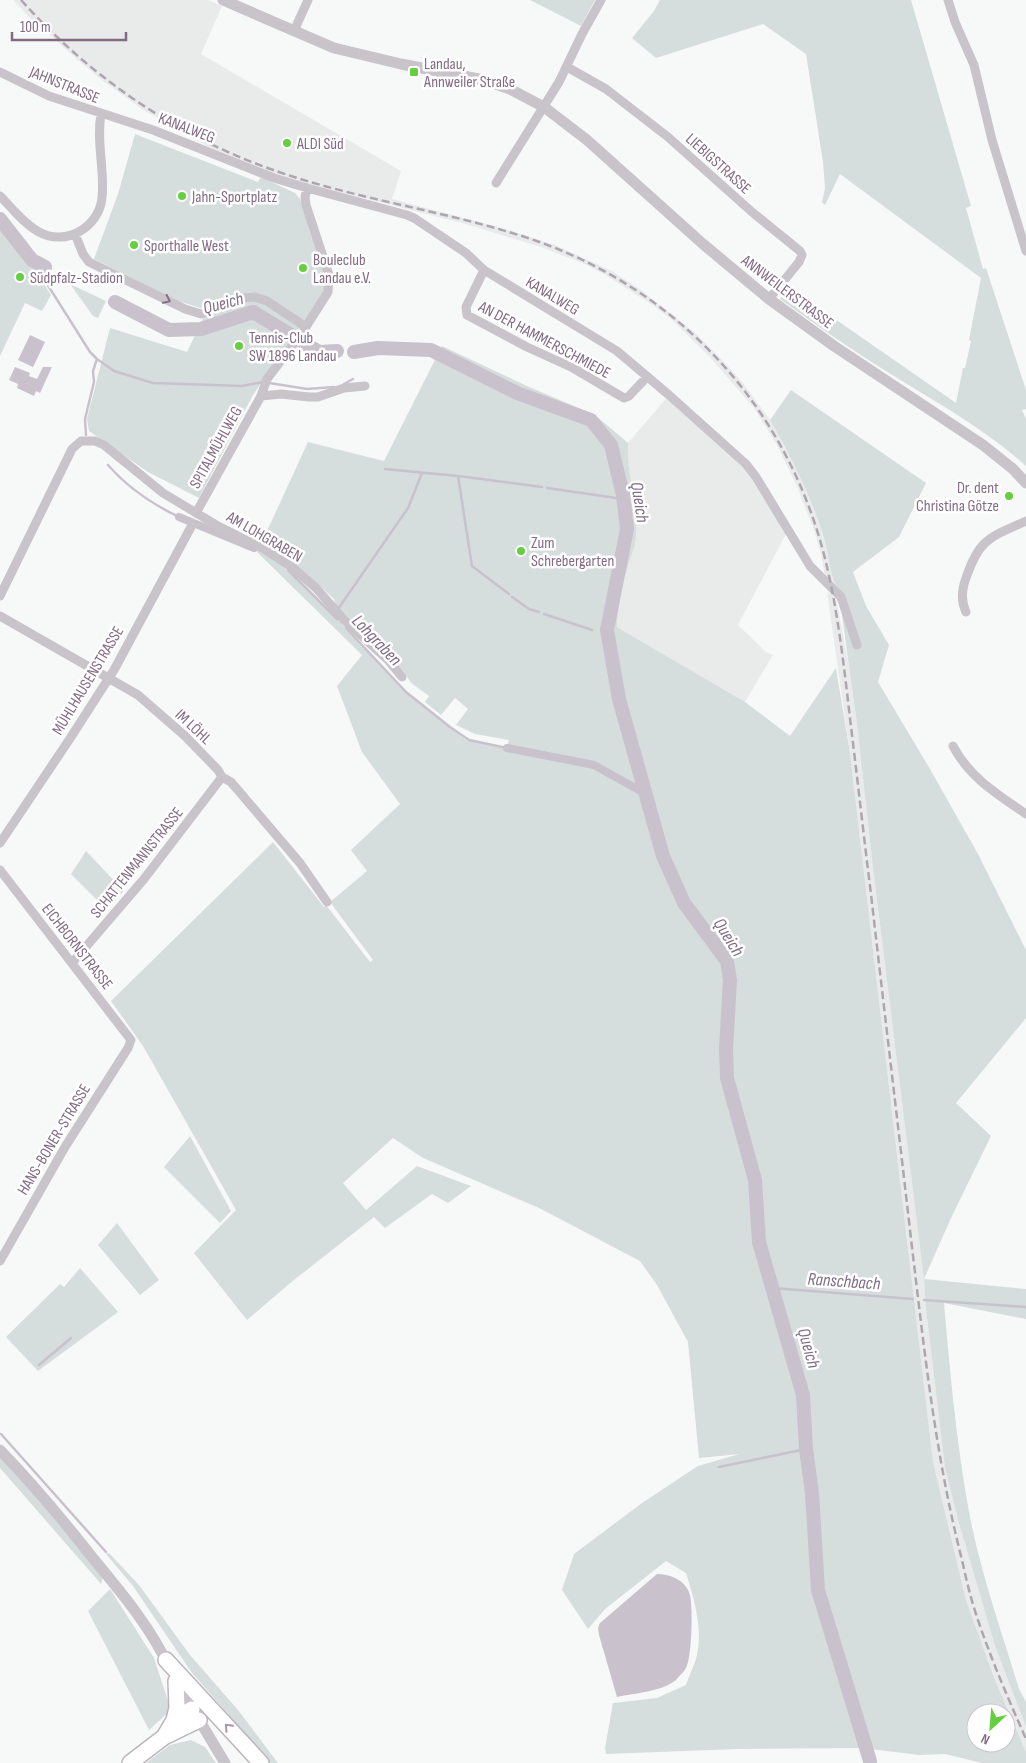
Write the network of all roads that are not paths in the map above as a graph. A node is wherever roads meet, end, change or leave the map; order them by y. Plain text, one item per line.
1 (223, 0) edge
2 (308, 0) edge
3 (601, 0) edge
4 (948, 0) edge
5 (241, 4) edge
6 (294, 31) junction
7 (566, 68) junction
8 (0, 72) edge
9 (544, 107) junction
10 (101, 114) junction
11 (120, 120) joint
12 (496, 183) dead end
13 (307, 188) junction
14 (0, 196) edge
15 (75, 234) junction
16 (1026, 251) edge
17 (484, 270) junction
18 (769, 299) junction
19 (304, 330) junction
20 (647, 377) junction
21 (365, 386) dead end
22 (261, 396) junction
23 (1026, 483) edge
24 (196, 513) junction
25 (1026, 521) edge
26 (190, 527) dead end
27 (0, 596) edge
28 (966, 612) dead end
29 (0, 616) edge
30 (857, 645) dead end
31 (108, 677) junction
32 (402, 677) dead end
33 (953, 746) dead end
34 (222, 777) junction
35 (1026, 814) edge
36 (0, 842) edge
37 (0, 870) edge
38 (327, 902) dead end
39 (72, 963) junction
40 (131, 1040) joint
41 (1, 1256) edge
42 (0, 1450) edge
43 (166, 1660) junction
44 (176, 1681) junction
45 (196, 1714) junction
46 (174, 1720) junction
47 (164, 1737) junction
48 (130, 1763) edge
49 (225, 1763) edge
50 (261, 1763) edge

1 - 5 street, ANNWEILERSTRASSE
2 - 6 street
3 - 7 street
4 - 16 street
5 - 6 street, ANNWEILERSTRASSE
6 - 9 street, ANNWEILERSTRASSE
7 - 9 street
7 - 18 street, LIEBIGSTRASSE
8 - 10 street, JAHNSTRASSE
9 - 12 street
9 - 18 street, ANNWEILERSTRASSE
10 - 11 street, JAHNSTRASSE
10 - 15 street
11 - 13 street, KANALWEG
13 - 17 street, KANALWEG
13 - 19 street, SPITALMÜHLWEG
14 - 15 street
15 -> 19 street
17 - 20 street, KANALWEG
17 - 20 street, AN DER HAMMERSCHMIEDE
18 - 23 street, ANNWEILERSTRASSE
19 - 22 street, SPITALMÜHLWEG
20 - 30 street, KANALWEG
21 - 22 street, SPITALMÜHLWEG
22 - 24 street, SPITALMÜHLWEG
24 - 27 street, AM LOHGRABEN
24 - 32 street, AM LOHGRABEN
25 - 28 street
26 - 31 street, MÜHLHAUSENSTRASSE
29 - 31 street, IM LÖHL
31 - 34 street, IM LÖHL
31 - 36 street, MÜHLHAUSENSTRASSE
33 - 35 street
34 - 38 street, IM LÖHL
34 - 39 street, SCHATTENMANNSTRASSE
37 - 39 street, EICHBORNSTRASSE
39 - 40 street, EICHBORNSTRASSE
40 - 41 street, HANS-BONER-STRASSE
42 - 43 street
43 - 44 street
50 -> 43 highway
44 - 45 street
44 - 46 highway
45 - 46 highway
45 - 47 highway
45 - 49 street
46 - 47 highway
47 - 48 highway

